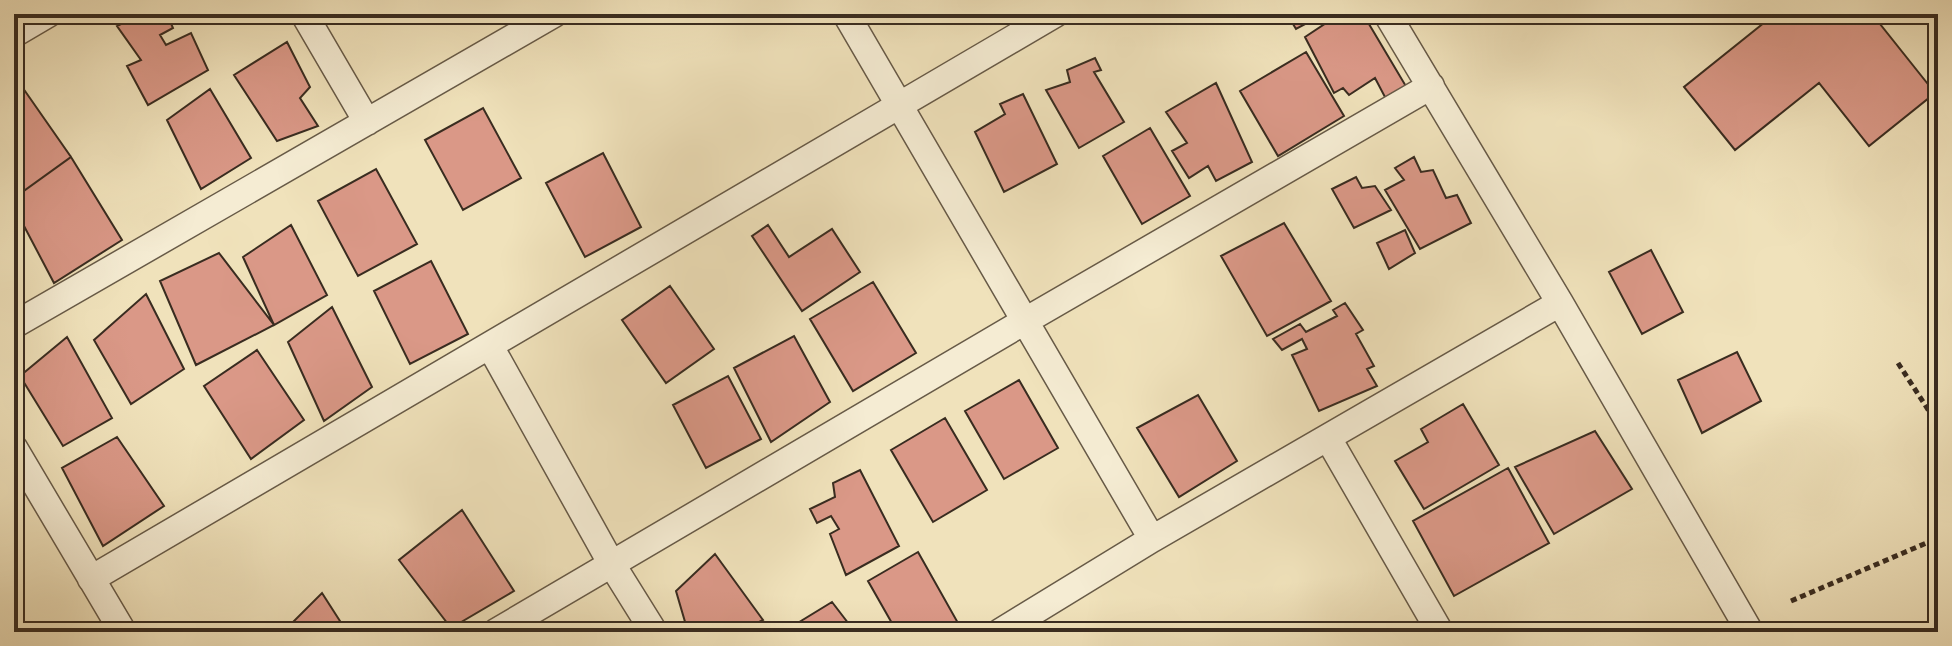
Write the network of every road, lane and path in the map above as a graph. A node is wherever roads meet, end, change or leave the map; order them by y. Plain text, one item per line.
1 (48, 14) edge
2 (304, 14) edge
3 (554, 14) edge
4 (846, 14) edge
5 (1055, 14) edge
6 (1387, 14) edge
7 (14, 34) edge
8 (1431, 86) junction
9 (900, 107) junction
10 (367, 122) junction
11 (1560, 303) junction
12 (1025, 321) junction
13 (14, 325) edge
14 (490, 346) junction
15 (1898, 363) dead end
16 (1938, 425) edge
17 (1328, 438) junction
18 (14, 448) edge
19 (1938, 538) edge
20 (1152, 539) junction
21 (611, 563) junction
22 (91, 579) junction
23 (1791, 601) dead end
24 (123, 632) edge
25 (496, 632) edge
26 (654, 632) edge
27 (1000, 632) edge
28 (1440, 632) edge
29 (1750, 632) edge

1 - 7 street
2 - 10 street
3 - 10 street
4 - 9 street
5 - 9 street
6 - 8 street
8 - 11 street
8 - 12 street
9 - 12 street
9 - 14 street
10 - 13 street
11 - 17 street
11 - 29 street
12 - 20 street
12 - 21 street
14 - 21 street
14 - 22 street
15 - 16 path
17 - 20 street
17 - 28 street
18 - 22 street
19 - 23 path
20 - 27 street
21 - 25 street
21 - 26 street
22 - 24 street

